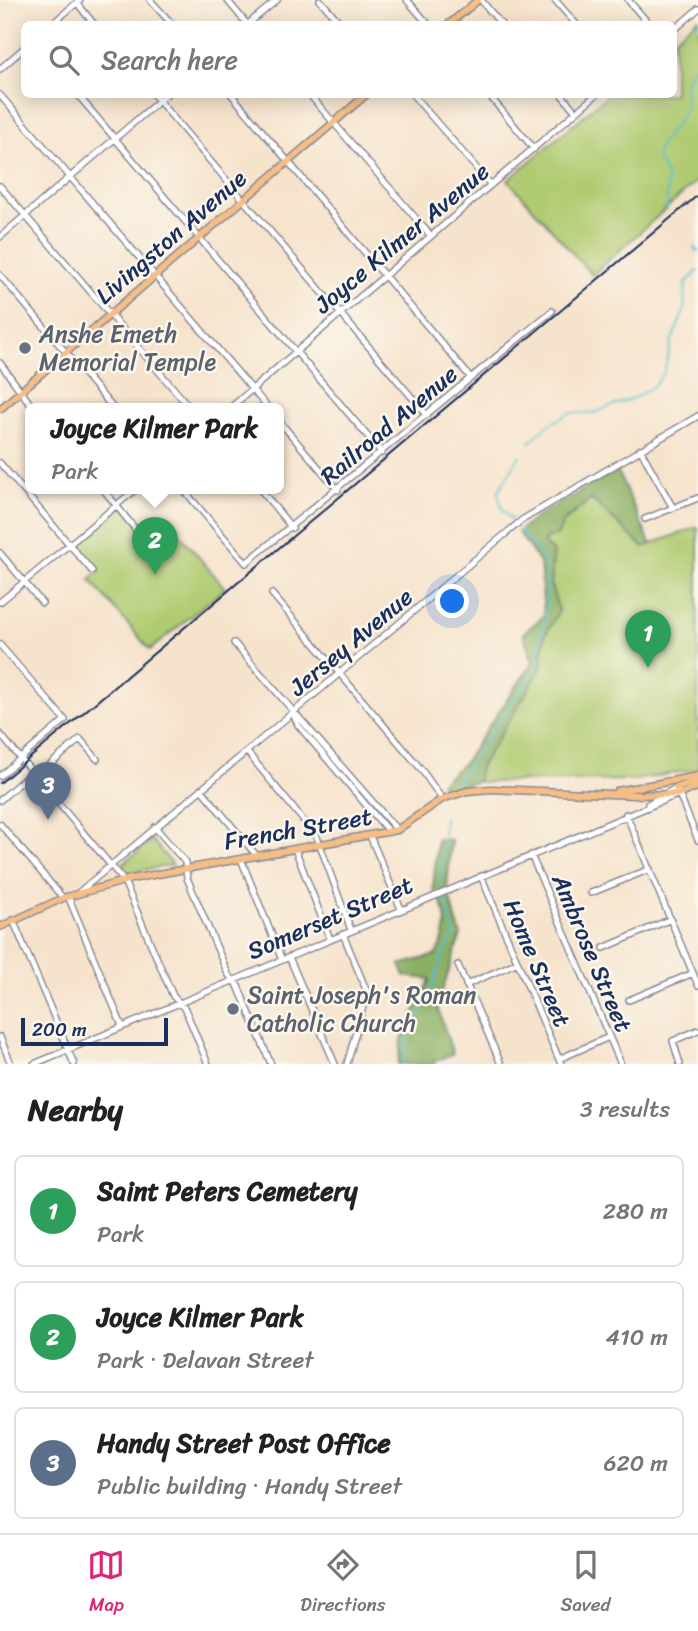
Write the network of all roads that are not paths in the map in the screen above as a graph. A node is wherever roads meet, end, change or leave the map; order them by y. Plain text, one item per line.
1 (150, 0) edge
2 (227, 0) edge
3 (277, 0) edge
4 (320, 0) edge
5 (407, 0) edge
6 (479, 0) edge
7 (555, 0) edge
8 (628, 0) edge
9 (78, 2) edge
10 (698, 9) edge
11 (56, 21) edge
12 (92, 21) edge
13 (169, 21) edge
14 (245, 21) edge
15 (252, 21) edge
16 (338, 21) edge
17 (425, 21) edge
18 (453, 21) edge
19 (498, 21) edge
20 (573, 21) edge
21 (646, 21) edge
22 (677, 27) edge
23 (21, 51) edge
24 (0, 69) edge
25 (0, 95) edge
26 (80, 98) edge
27 (156, 98) edge
28 (162, 98) edge
29 (234, 98) edge
30 (312, 98) edge
31 (363, 98) edge
32 (415, 98) edge
33 (491, 98) edge
34 (564, 98) edge
35 (592, 98) edge
36 (159, 101) junction
37 (576, 112) junction
38 (334, 123) junction
39 (115, 139) junction
40 (534, 149) junction
41 (288, 162) junction
42 (70, 177) junction
43 (491, 185) junction
44 (0, 186) edge
45 (243, 201) junction
46 (26, 216) junction
47 (431, 236) junction
48 (0, 237) edge
49 (200, 238) junction
50 (0, 275) edge
51 (384, 275) junction
52 (155, 277) junction
53 (552, 311) dead end
54 (340, 313) junction
55 (111, 314) junction
56 (66, 352) junction
57 (296, 352) junction
58 (0, 363) edge
59 (471, 378) junction
60 (252, 389) junction
61 (21, 391) junction
62 (30, 403) edge
63 (109, 403) edge
64 (186, 403) edge
65 (236, 403) edge
66 (264, 403) edge
67 (0, 409) edge
68 (427, 415) junction
69 (696, 417) edge
70 (698, 425) edge
71 (284, 427) edge
72 (640, 449) junction
73 (382, 453) junction
74 (0, 463) edge
75 (338, 490) junction
76 (25, 492) edge
77 (26, 494) edge
78 (107, 494) edge
79 (129, 494) edge
80 (187, 494) edge
81 (264, 494) edge
82 (698, 498) edge
83 (117, 505) junction
84 (673, 508) junction
85 (645, 519) dead end
86 (292, 528) junction
87 (140, 535) dead end
88 (69, 544) junction
89 (0, 553) edge
90 (92, 571) dead end
91 (24, 582) junction
92 (272, 594) dead end
93 (0, 602) edge
94 (42, 603) dead end
95 (234, 643) dead end
96 (0, 645) edge
97 (340, 674) junction
98 (293, 713) junction
99 (0, 734) edge
100 (247, 752) junction
101 (21, 759) junction
102 (97, 759) dead end
103 (34, 774) junction
104 (0, 776) edge
105 (698, 776) edge
106 (698, 781) edge
107 (698, 787) edge
108 (676, 788) junction
109 (201, 789) junction
110 (601, 792) junction
111 (664, 794) junction
112 (442, 799) junction
113 (0, 800) edge
114 (642, 808) junction
115 (626, 814) junction
116 (0, 824) edge
117 (155, 827) junction
118 (393, 831) junction
119 (370, 836) junction
120 (698, 840) edge
121 (320, 845) junction
122 (295, 849) junction
123 (531, 855) junction
124 (257, 856) junction
125 (240, 859) junction
126 (111, 865) junction
127 (186, 869) junction
128 (650, 869) junction
129 (481, 876) junction
130 (124, 881) junction
131 (591, 893) dead end
132 (77, 894) junction
133 (65, 897) junction
134 (401, 909) junction
135 (671, 919) junction
136 (13, 920) junction
137 (2, 923) edge
138 (351, 930) junction
139 (344, 934) junction
140 (330, 939) junction
141 (604, 948) dead end
142 (289, 957) junction
143 (282, 960) junction
144 (518, 962) junction
145 (458, 965) dead end
146 (693, 972) junction
147 (233, 980) junction
148 (466, 985) junction
149 (698, 985) edge
150 (629, 1000) dead end
151 (179, 1003) junction
152 (122, 1026) junction
153 (698, 1030) edge
154 (0, 1037) edge
155 (609, 1037) junction
156 (68, 1049) junction
157 (560, 1062) edge
158 (11, 1064) edge
159 (34, 1064) edge
160 (74, 1064) edge
161 (208, 1064) edge
162 (271, 1064) edge
163 (335, 1064) edge
164 (347, 1064) edge
165 (501, 1064) edge
166 (621, 1064) edge
167 (680, 1064) edge

1 - 13 street
2 - 14 street
3 - 15 street
4 - 16 street
5 - 17 street
6 - 18 main road
6 - 19 street
7 - 20 street
8 - 21 street
9 - 11 street
9 - 12 street
10 - 22 street
23 - 24 street
25 - 42 street
26 - 39 street
27 - 36 street
28 - 36 street
29 - 41 street
30 - 38 street
31 - 38 main road, Livingston Avenue
32 - 43 street
33 - 40 street
34 - 37 street
35 - 37 street, Joyce Kilmer Avenue
36 - 39 street
36 - 45 street
37 - 40 street, Joyce Kilmer Avenue
38 - 41 main road, Livingston Avenue
38 - 47 street
39 - 42 street
39 - 49 street
40 - 43 street, Joyce Kilmer Avenue
41 - 45 main road, Livingston Avenue
41 - 51 street
42 - 46 street
42 - 52 street
43 - 47 street, Joyce Kilmer Avenue
44 - 46 street
45 - 49 main road, Livingston Avenue
45 - 54 street
46 - 48 street
46 - 55 street
47 - 51 street, Joyce Kilmer Avenue
49 - 52 main road, Livingston Avenue
49 - 57 street
50 - 56 street
51 - 54 street, Joyce Kilmer Avenue
51 - 59 street
52 - 55 main road, Livingston Avenue
52 - 60 street
53 - 59 street, Railroad Avenue
54 - 57 street, Joyce Kilmer Avenue
54 - 68 street
55 - 56 main road, Livingston Avenue
55 - 64 street
56 - 61 main road, Livingston Avenue
56 - 63 street
57 - 60 street, Joyce Kilmer Avenue
57 - 73 street
58 - 61 street
59 - 68 street, Railroad Avenue
60 - 65 street, Joyce Kilmer Avenue
60 - 66 street
61 - 62 street
61 - 67 main road, Livingston Avenue
68 - 73 street, Railroad Avenue
69 - 70 street
69 - 72 street, Jersey Avenue
71 - 75 street
72 - 84 street
72 - 97 street, Jersey Avenue
73 - 75 street, Railroad Avenue
74 - 76 street
75 - 86 street, Railroad Avenue
77 - 88 street
78 - 83 street
79 - 83 street
80 - 86 street, Railroad Avenue
81 - 86 street
82 - 84 street
83 - 87 street
83 - 88 street
84 - 85 street
88 - 90 street
88 - 91 street
89 - 91 street
91 - 93 street
91 - 94 street
92 - 97 street
95 - 98 street
96 - 101 street
97 - 98 street, Jersey Avenue
97 - 112 street
98 - 100 street, Jersey Avenue
98 - 118 street
99 - 101 street
100 - 109 street, Jersey Avenue
100 - 121 street
101 - 103 street
101 - 104 street
102 - 103 street
103 - 113 street
103 - 126 street
105 - 108 main road, Somerset Street
106 - 108 main road
107 - 108 main road, Somerset Street
108 - 110 main road, French Street
108 - 111 main road, French Street
108 - 114 street, Somerset Street
108 - 120 street
109 - 117 street, Jersey Avenue
109 - 124 street
110 - 111 main road, French Street
110 - 112 main road, French Street
111 - 114 street, Somerset Street
112 - 118 main road, French Street
114 - 115 street, Somerset Street
115 - 123 street, Somerset Street
115 - 128 street
116 - 133 street
117 - 126 street, Jersey Avenue
117 - 127 street
118 - 119 main road, French Street
119 - 121 main road, French Street
119 - 134 street
121 - 122 main road, French Street
121 - 138 street
122 - 124 main road, French Street
122 - 140 street
123 - 129 street, Somerset Street
123 - 155 street, Ambrose Street
124 - 125 main road, French Street
125 - 127 main road, French Street
125 - 143 street
126 - 130 street
126 - 132 street, Jersey Avenue
127 - 130 main road, French Street
127 - 147 street
128 - 131 street
128 - 135 street
129 - 134 street, Somerset Street
129 - 144 street, Home Street
130 - 132 main road, French Street
130 - 151 street
132 - 133 main road, French Street
133 - 136 main road, French Street
133 - 152 street
134 - 138 street, Somerset Street
135 - 141 street
135 - 146 street
136 - 137 main road, French Street
136 - 156 street
138 - 139 street, Somerset Street
139 - 140 street, Somerset Street
139 - 164 street
140 - 142 street, Somerset Street
142 - 143 street, Somerset Street
142 - 163 street
143 - 147 street, Somerset Street
144 - 148 street
144 - 157 street, Home Street
145 - 148 street
146 - 149 street
146 - 150 street
147 - 151 street, Somerset Street
147 - 162 street
148 - 165 street
151 - 152 street, Somerset Street
151 - 161 street
152 - 156 street, Somerset Street
153 - 167 street
154 - 158 street
155 - 157 street
155 - 166 street, Ambrose Street
156 - 159 street, Somerset Street
156 - 160 street

